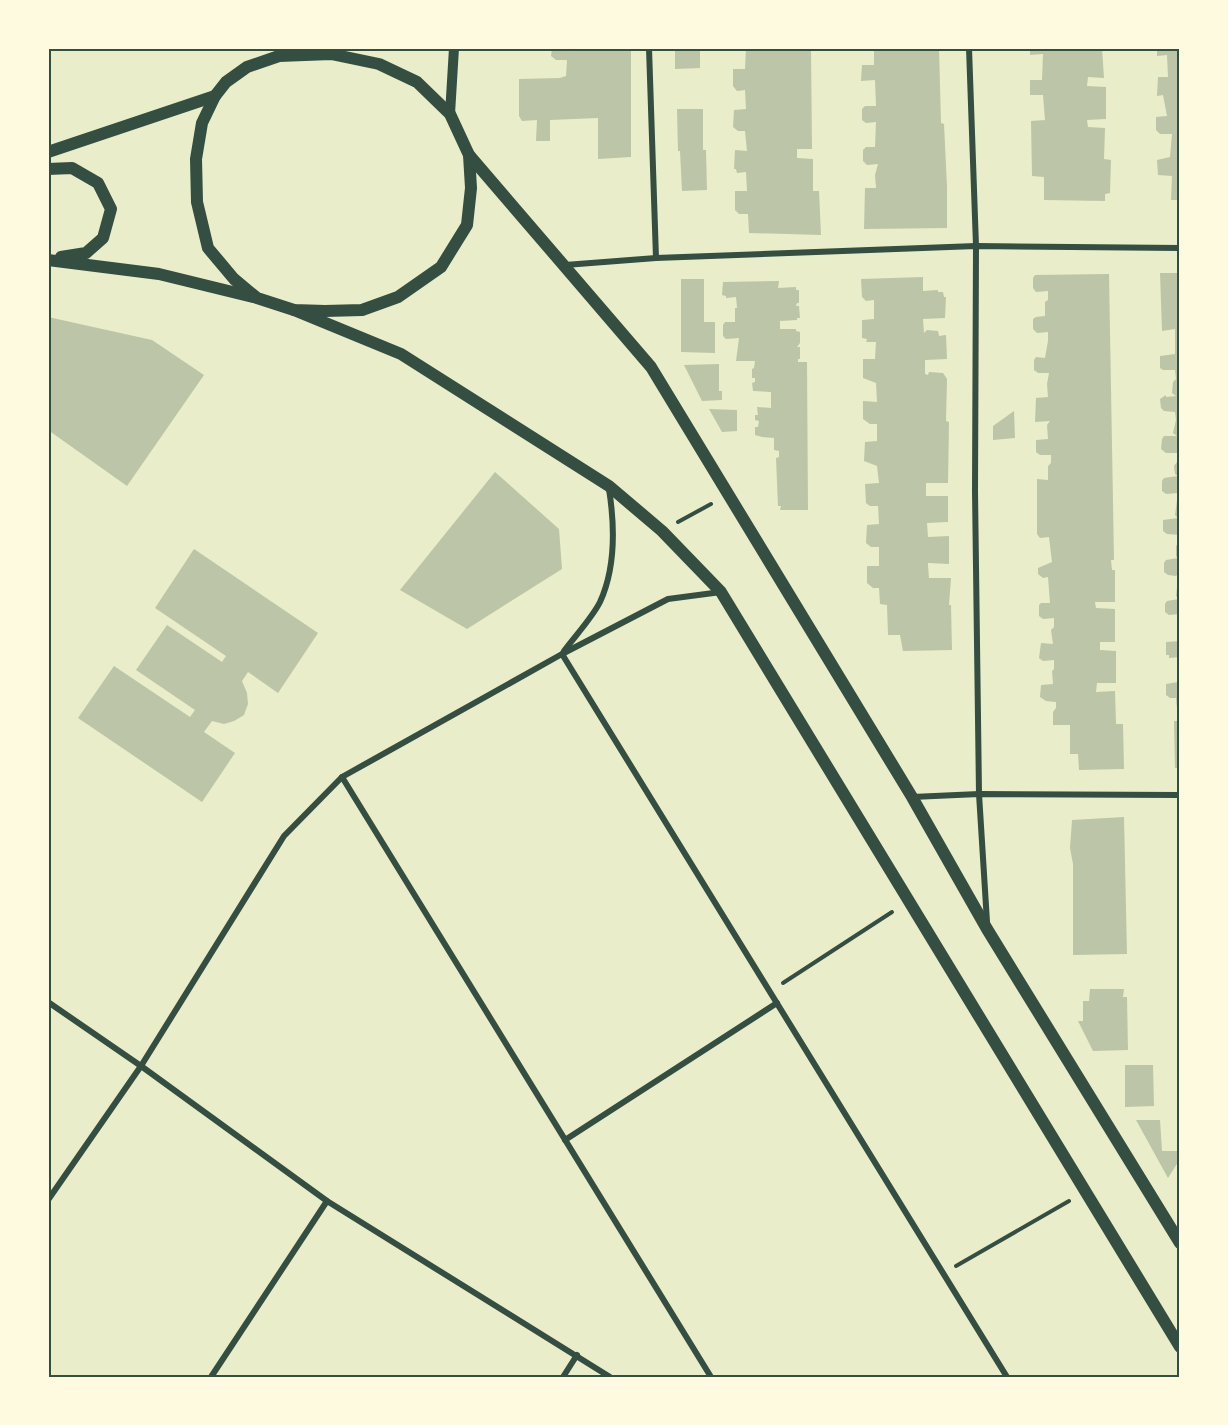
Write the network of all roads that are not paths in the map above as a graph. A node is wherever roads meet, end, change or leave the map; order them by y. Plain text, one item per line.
1 (289, 48) edge
2 (454, 48) edge
3 (649, 48) edge
4 (969, 48) edge
5 (279, 56) junction
6 (215, 96) junction
7 (450, 114) junction
8 (48, 152) edge
9 (469, 155) junction
10 (48, 169) edge
11 (976, 246) junction
12 (1180, 248) edge
13 (656, 258) junction
14 (48, 259) edge
15 (565, 265) junction
16 (257, 298) junction
17 (294, 309) junction
18 (609, 486) junction
19 (721, 592) junction
20 (562, 654) junction
21 (342, 777) junction
22 (979, 794) junction
23 (1180, 795) edge
24 (912, 797) junction
25 (987, 929) junction
26 (48, 1002) edge
27 (777, 1003) junction
28 (141, 1066) junction
29 (565, 1140) junction
30 (48, 1200) edge
31 (327, 1201) junction
32 (1180, 1243) edge
33 (1180, 1347) edge
34 (577, 1355) junction
35 (211, 1377) edge
36 (562, 1377) edge
37 (610, 1377) edge
38 (711, 1377) edge
39 (1006, 1377) edge

1 - 5 street
2 - 7 street
3 - 13 street
4 - 11 street
5 - 6 main road
5 - 7 main road
6 - 8 main road
6 - 16 main road
7 - 9 main road
9 - 15 main road
9 - 17 main road
10 - 14 main road
11 - 12 street
11 - 13 street
11 - 22 street
13 - 15 street
14 - 16 main road
15 - 24 main road
16 - 17 main road
17 - 18 main road
18 - 19 main road
18 - 20 street
19 - 20 street
19 - 33 main road
20 - 21 street
20 - 27 street
21 - 28 street
21 - 29 street
22 - 23 street
22 - 24 street
22 - 25 street
24 - 25 main road
25 - 32 main road
26 - 28 street
27 - 29 street
27 - 39 street
28 - 30 street
28 - 31 street
29 - 38 street
31 - 34 street
31 - 35 street
34 - 36 street
34 - 37 street

